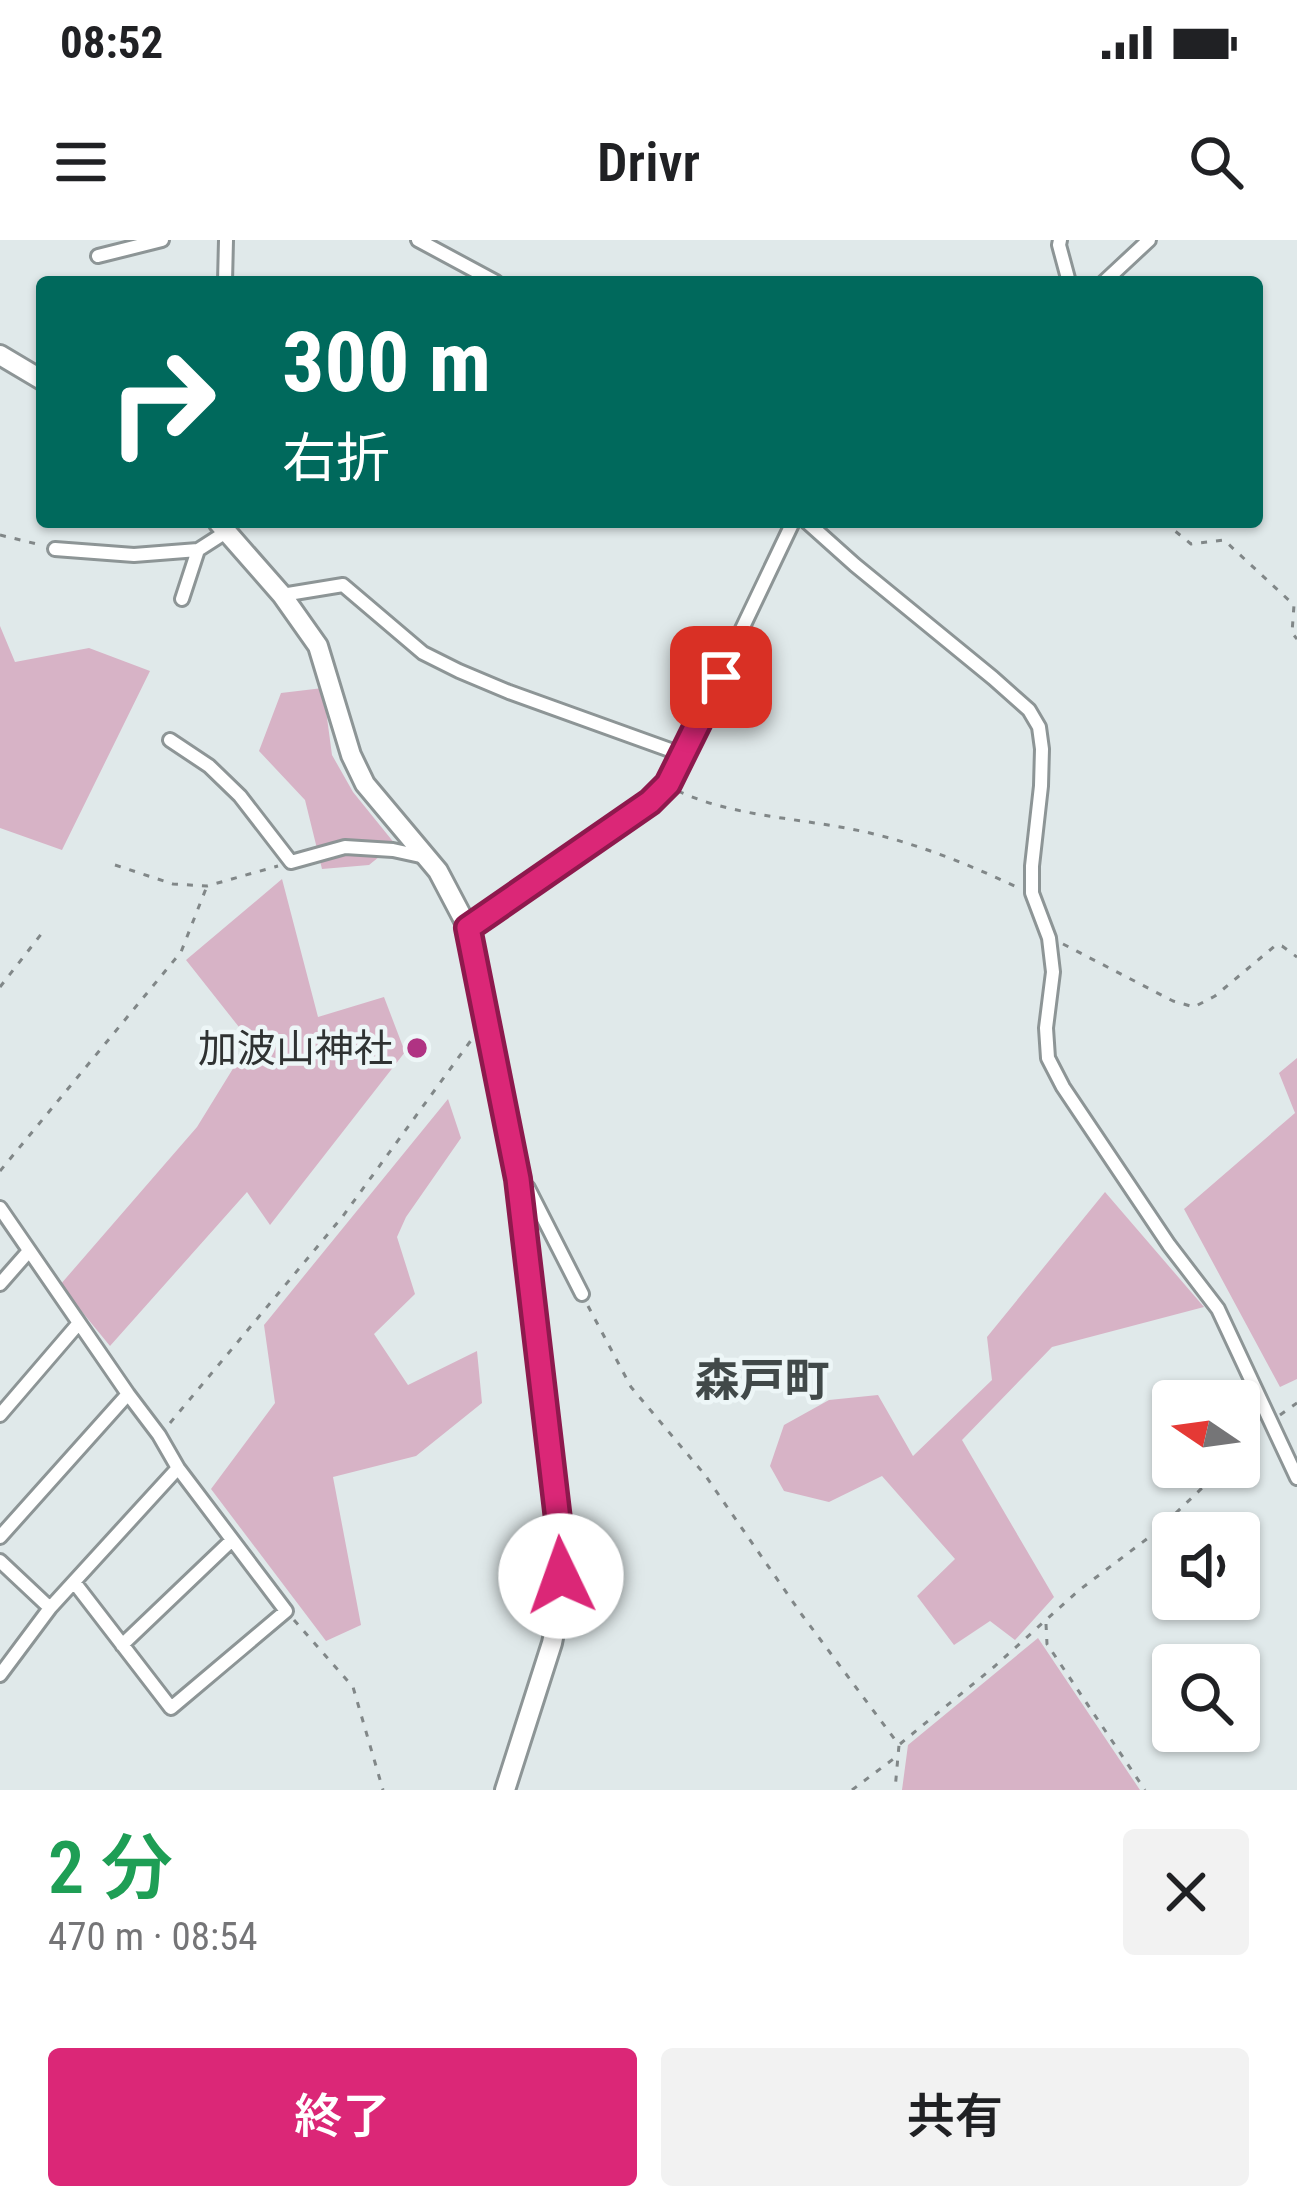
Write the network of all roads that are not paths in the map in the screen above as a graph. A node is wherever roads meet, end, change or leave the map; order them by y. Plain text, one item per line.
1 (162, 240) edge
2 (226, 240) edge
3 (418, 240) edge
4 (1060, 240) edge
5 (1149, 240) edge
6 (132, 244) edge
7 (98, 256) dead end
8 (225, 276) edge
9 (485, 276) edge
10 (1067, 276) edge
11 (1110, 276) edge
12 (0, 356) edge
13 (36, 377) edge
14 (221, 528) edge
15 (223, 528) edge
16 (790, 528) edge
17 (815, 528) edge
18 (55, 549) road end
19 (198, 550) junction
20 (282, 595) junction
21 (182, 599) dead end
22 (170, 740) dead end
23 (684, 755) junction
24 (427, 858) junction
25 (468, 928) junction
26 (518, 1179) junction
27 (0, 1208) edge
28 (29, 1251) junction
29 (0, 1284) edge
30 (582, 1294) road end
31 (79, 1322) junction
32 (128, 1394) junction
33 (0, 1414) edge
34 (178, 1468) junction
35 (1297, 1478) edge
36 (0, 1537) edge
37 (232, 1540) junction
38 (0, 1561) edge
39 (74, 1582) junction
40 (50, 1608) junction
41 (122, 1645) junction
42 (0, 1675) edge
43 (505, 1790) edge

1 - 6 street
2 - 8 street
3 - 9 street
4 - 10 street
5 - 11 street
6 - 7 street
12 - 13 main road
14 - 19 street
15 - 20 main road
16 - 23 street
17 - 35 street
18 - 19 street
19 - 21 street
20 - 23 street
20 - 24 main road
22 - 24 street
23 - 25 street
24 - 25 main road
25 - 26 main road
26 - 30 street
26 - 43 main road
27 - 28 street
28 - 29 street
28 - 31 street
31 - 32 street
31 - 33 street
32 - 34 street
32 - 36 street
34 - 37 street
34 - 39 street
37 - 41 street
37 - 41 street
38 - 40 street
39 - 40 street
39 - 41 street
40 - 42 street

